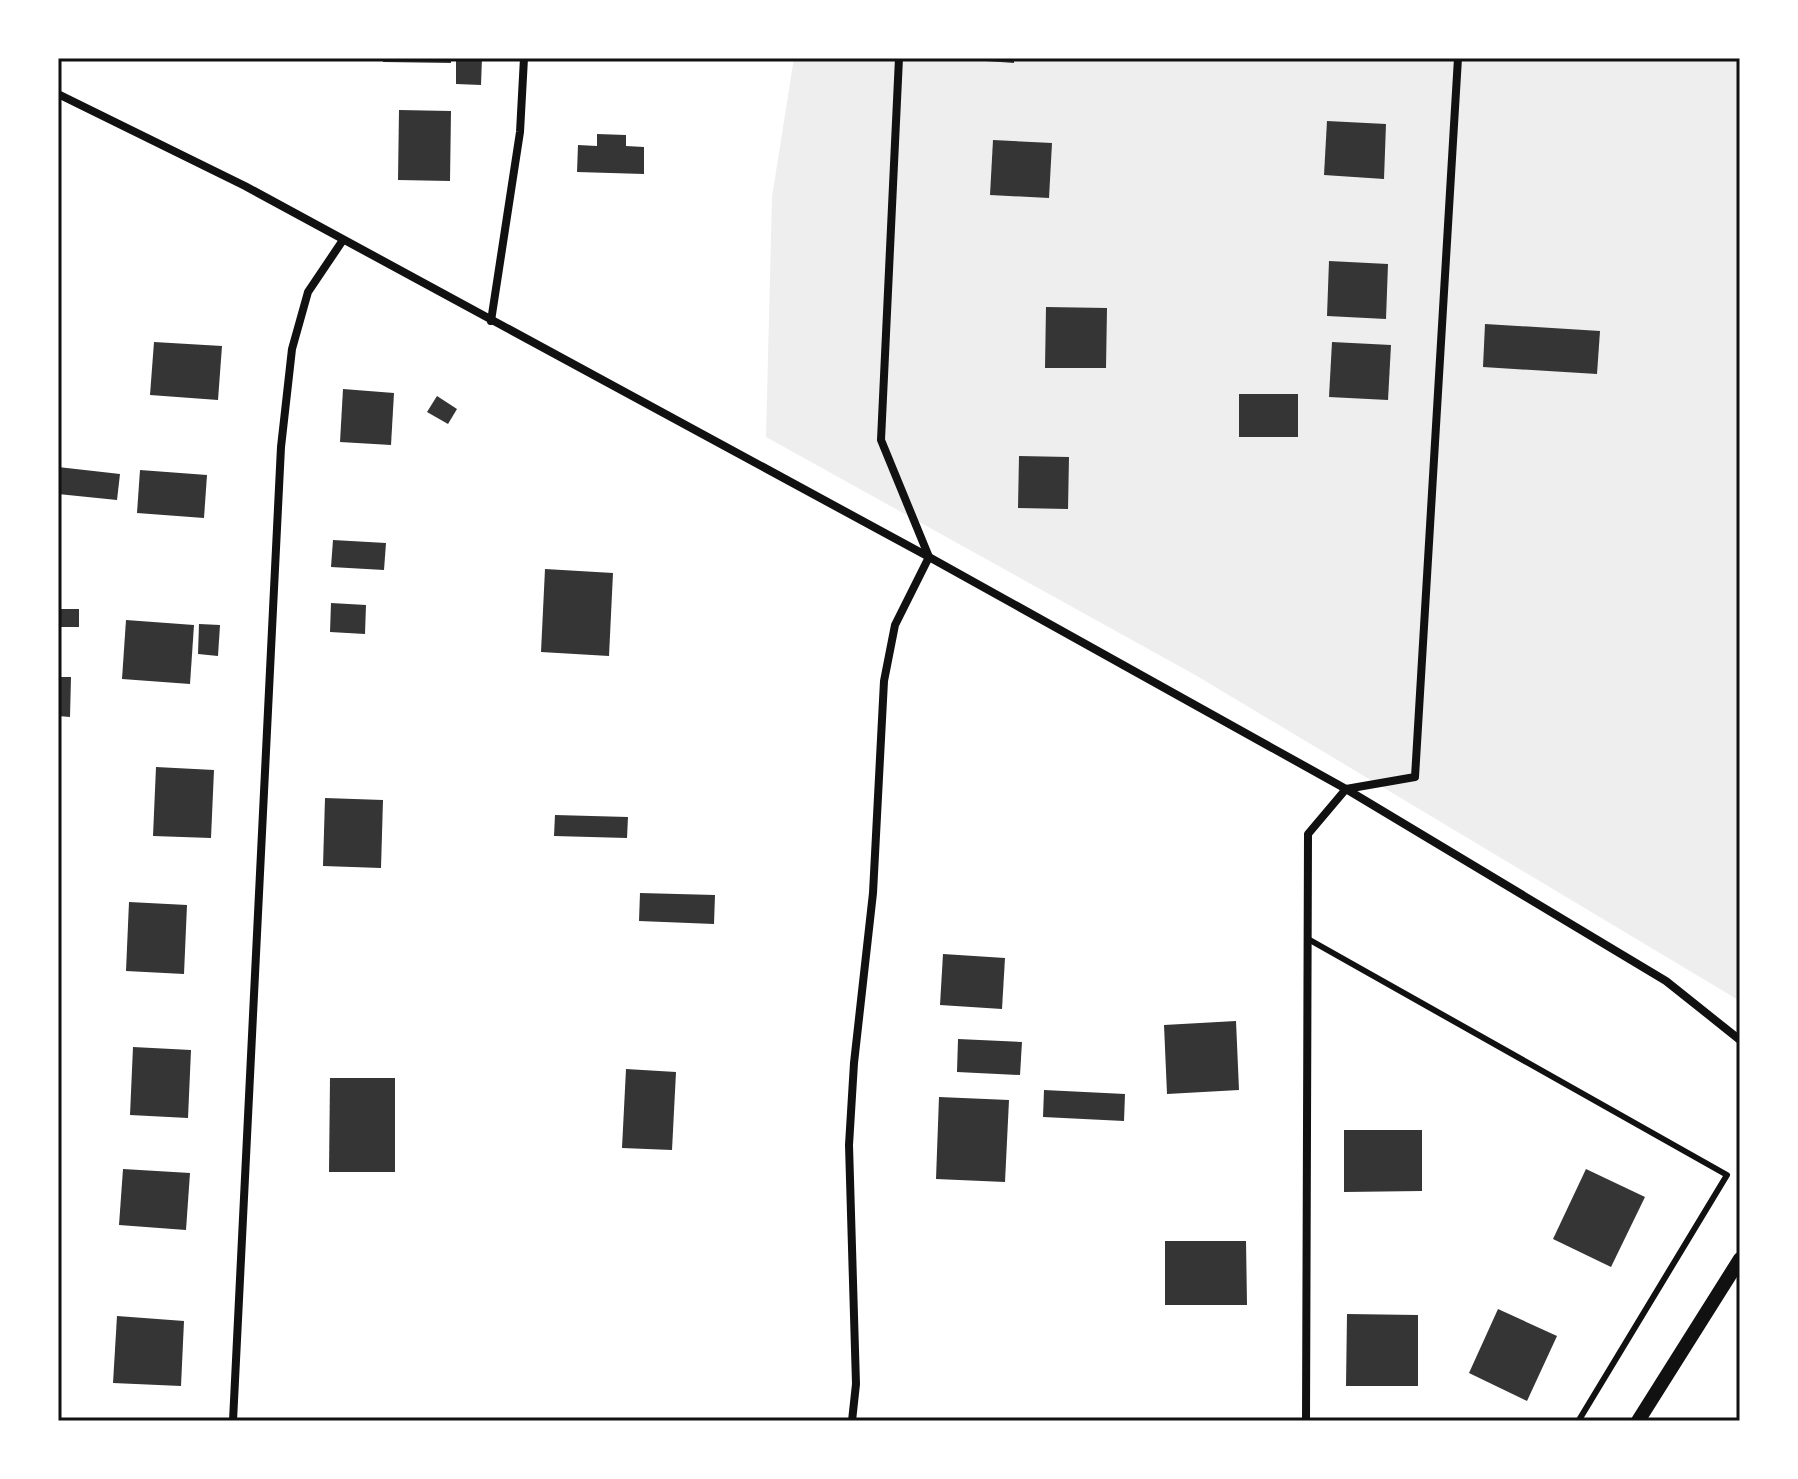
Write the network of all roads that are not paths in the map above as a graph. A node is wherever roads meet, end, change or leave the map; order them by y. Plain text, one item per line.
1 (524, 58) edge
2 (899, 58) edge
3 (1458, 58) edge
4 (58, 94) edge
5 (343, 240) junction
6 (491, 321) junction
7 (929, 557) junction
8 (1346, 789) junction
9 (1308, 939) junction
10 (1740, 1040) edge
11 (1740, 1259) edge
12 (1579, 1420) edge
13 (233, 1421) edge
14 (852, 1421) edge
15 (1306, 1421) edge
16 (1638, 1421) edge

1 - 6 street
2 - 7 street
3 - 8 street
4 - 5 street
5 - 6 street
5 - 13 street
6 - 7 street
7 - 8 street
7 - 14 street
8 - 9 street
8 - 10 street
9 - 12 lane
9 - 15 street
11 - 16 street

